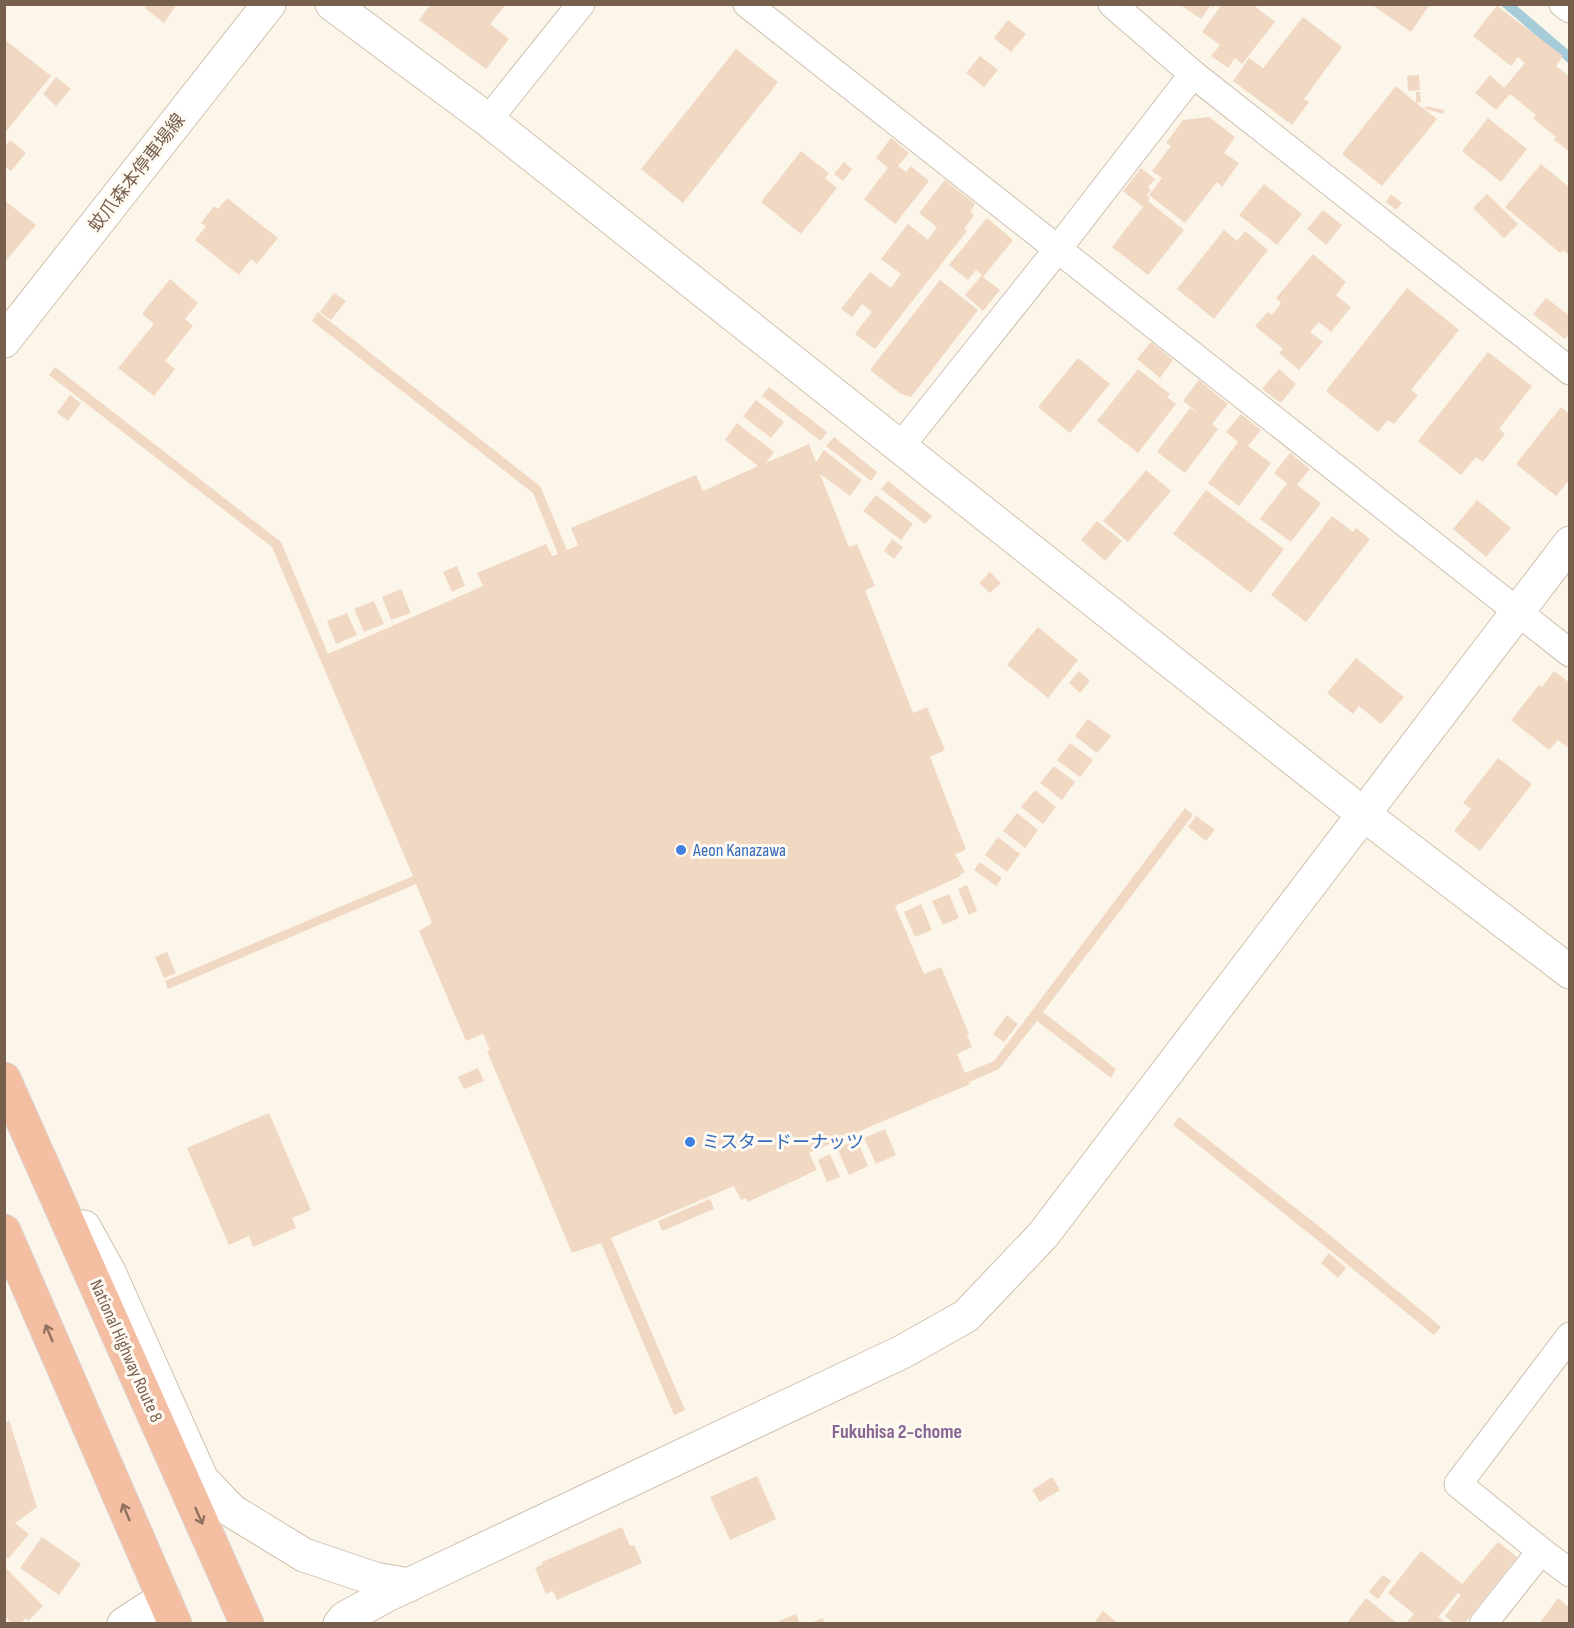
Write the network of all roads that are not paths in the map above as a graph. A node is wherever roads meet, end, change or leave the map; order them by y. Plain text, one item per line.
1 (269, 4) edge
2 (332, 4) edge
3 (581, 4) edge
4 (747, 4) edge
5 (1112, 4) edge
6 (1563, 4) edge
7 (1569, 9) edge
8 (1192, 74) junction
9 (488, 120) junction
10 (1057, 250) junction
11 (6, 337) edge
12 (1569, 371) edge
13 (900, 447) junction
14 (1569, 543) edge
15 (1517, 612) junction
16 (1569, 654) edge
17 (1362, 813) junction
18 (1569, 972) edge
19 (10, 1090) edge
20 (4, 1231) edge
21 (1569, 1336) edge
22 (1541, 1551) junction
23 (1569, 1573) edge
24 (410, 1584) junction
25 (169, 1611) edge
26 (124, 1623) edge
27 (247, 1623) edge
28 (340, 1623) edge
29 (1483, 1623) edge

1 - 11 street, 蚊爪森本停車場線
2 - 9 street
3 - 9 street
4 - 10 street
5 - 8 street
6 - 7 street
8 - 10 street
8 - 12 street
9 - 13 street
10 - 13 street
10 - 15 street
13 - 17 street
14 - 15 street
15 - 16 street
15 - 17 street
17 - 18 street
17 - 24 street
19 - 24 street
19 -> 27 highway, National Highway Route 8
25 -> 20 highway
21 - 22 street
22 - 23 street
22 - 29 street
24 - 28 street
25 - 26 street

